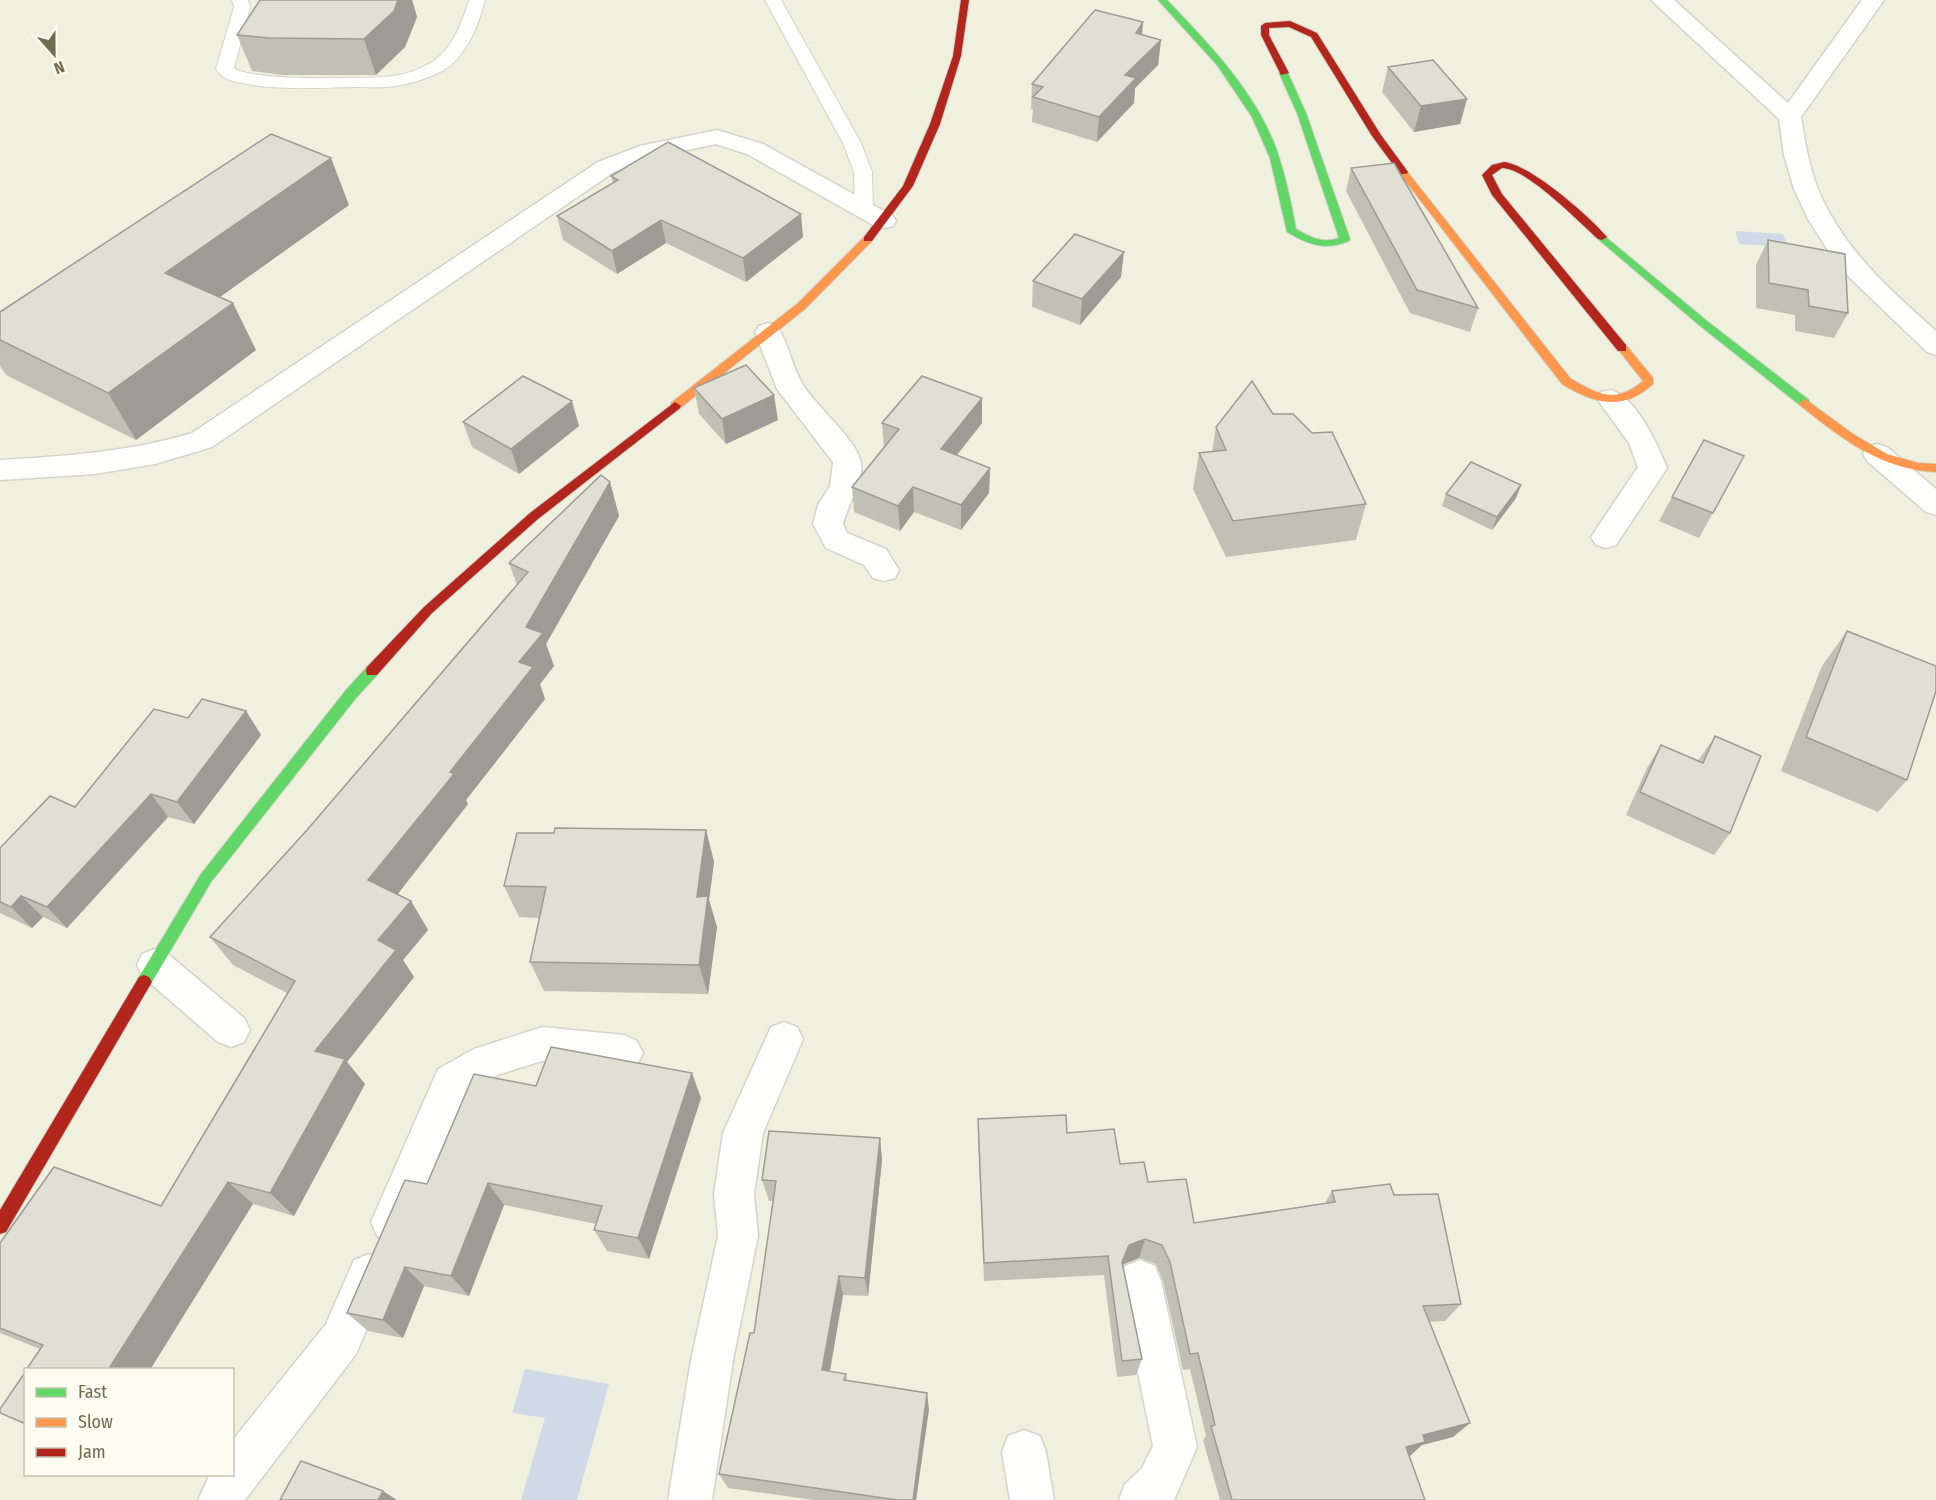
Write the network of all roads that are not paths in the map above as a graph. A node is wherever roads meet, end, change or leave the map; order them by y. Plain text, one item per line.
1 (240, 0) edge
2 (477, 0) edge
3 (773, 0) edge
4 (965, 0) edge
5 (1162, 0) edge
6 (1873, 0) edge
7 (1664, 1) edge
8 (1790, 117) junction
9 (874, 216) junction
10 (768, 332) junction
11 (1936, 346) edge
12 (1611, 399) junction
13 (1877, 454) junction
14 (1936, 468) edge
15 (0, 470) edge
16 (1936, 504) edge
17 (1606, 537) dead end
18 (884, 570) dead end
19 (155, 965) junction
20 (231, 1030) dead end
21 (784, 1039) dead end
22 (624, 1053) dead end
23 (0, 1226) edge
24 (1140, 1281) dead end
25 (1024, 1452) dead end
26 (234, 1475) edge
27 (233, 1476) edge
28 (220, 1500) edge
29 (690, 1500) edge
30 (1032, 1500) edge
31 (1141, 1500) edge

1 - 2 lane
3 - 9 lane
4 - 9 street
5 - 12 street
6 - 8 street
7 - 8 street
8 - 11 street
9 - 10 street
9 - 15 street
10 - 18 street
10 - 19 street
12 - 13 street
12 - 17 street
13 - 14 street
13 - 16 street
19 - 20 street
19 - 23 street
21 - 29 street
22 - 26 street
24 - 31 street
25 - 30 street
27 - 28 street

